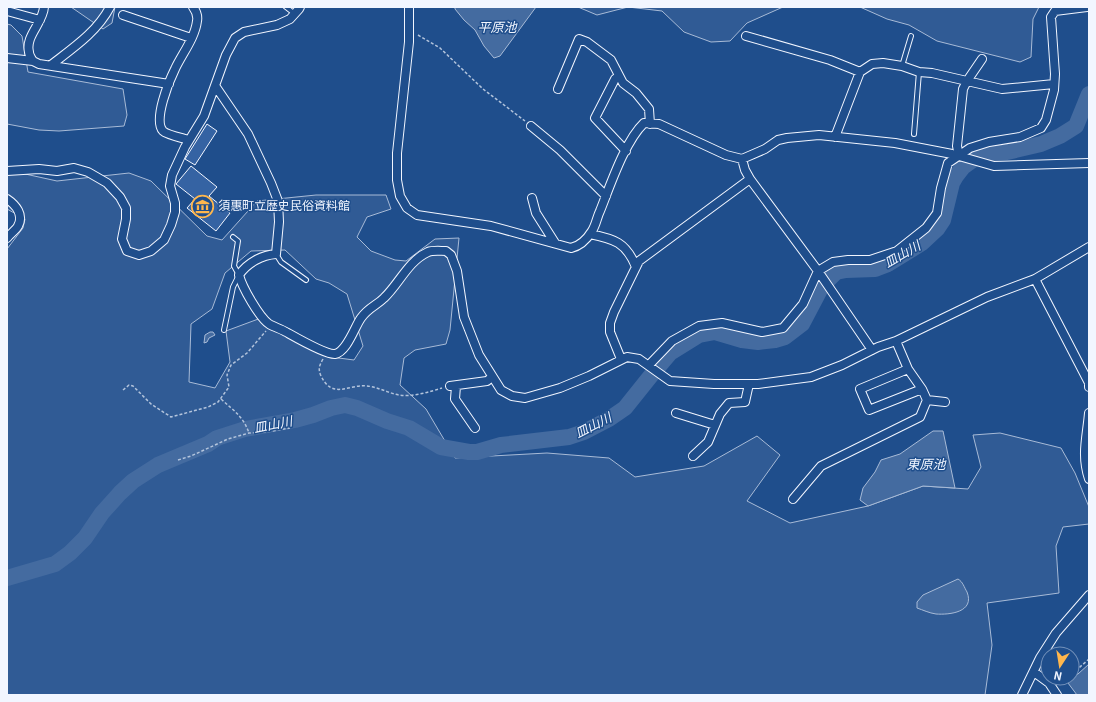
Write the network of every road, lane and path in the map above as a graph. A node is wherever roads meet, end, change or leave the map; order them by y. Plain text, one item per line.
1 (44, 7) edge
2 (110, 7) edge
3 (193, 7) edge
4 (286, 7) edge
5 (409, 7) edge
6 (1087, 7) edge
7 (297, 10) edge
8 (7, 11) edge
9 (123, 15) dead end
10 (40, 20) junction
11 (409, 31) junction
12 (746, 36) dead end
13 (911, 36) dead end
14 (191, 38) junction
15 (7, 58) edge
16 (982, 59) dead end
17 (33, 61) junction
18 (51, 65) junction
19 (902, 66) junction
20 (860, 72) junction
21 (919, 72) junction
22 (619, 76) junction
23 (967, 81) junction
24 (169, 84) junction
25 (1054, 84) junction
26 (216, 87) junction
27 (558, 89) dead end
28 (650, 124) junction
29 (531, 126) joint
30 (914, 134) dead end
31 (835, 136) junction
32 (189, 140) junction
33 (626, 151) junction
34 (959, 156) junction
35 (742, 160) junction
36 (1089, 163) edge
37 (7, 171) edge
38 (750, 179) junction
39 (606, 196) junction
40 (532, 198) dead end
41 (7, 199) edge
42 (590, 234) junction
43 (233, 236) dead end
44 (7, 238) edge
45 (555, 243) junction
46 (1089, 247) edge
47 (276, 254) junction
48 (636, 267) junction
49 (818, 271) junction
50 (239, 275) junction
51 (1035, 279) junction
52 (306, 280) dead end
53 (269, 324) junction
54 (224, 330) dead end
55 (896, 341) junction
56 (872, 350) junction
57 (328, 352) junction
58 (621, 358) junction
59 (649, 365) junction
60 (908, 368) junction
61 (492, 377) junction
62 (1089, 383) edge
63 (749, 384) junction
64 (453, 386) junction
65 (1089, 387) edge
66 (123, 390) dead end
67 (922, 390) junction
68 (221, 399) junction
69 (927, 400) junction
70 (945, 402) dead end
71 (676, 413) dead end
72 (1089, 413) edge
73 (715, 425) junction
74 (1088, 425) edge
75 (290, 428) dead end
76 (475, 428) dead end
77 (249, 433) junction
78 (693, 456) dead end
79 (178, 460) dead end
80 (1089, 479) edge
81 (793, 499) dead end
82 (1089, 595) edge
83 (1089, 660) edge
84 (1080, 667) edge
85 (1034, 672) junction
86 (1055, 692) edge
87 (1022, 695) edge

1 - 10 street
2 - 18 street
3 - 14 street
4 - 7 lane
5 - 11 street
6 - 25 street
7 - 26 street
8 - 10 street
9 - 14 street
10 - 17 street
11 - 29 path
11 - 45 street
12 - 20 street
13 - 19 lane
14 - 24 street
15 - 17 street
16 - 23 street
17 - 18 street
18 - 24 street
19 - 20 street
19 - 21 street
20 - 31 street
21 - 23 street
21 - 30 lane
22 - 27 street
22 - 28 street
22 - 33 street
23 - 25 street
23 - 34 street
24 - 32 street
25 - 34 street
26 - 32 street
26 - 47 street
28 - 33 street
28 - 35 street
29 - 39 street
31 - 34 street
31 - 35 street
32 - 37 street
33 - 39 street
34 - 36 street
34 - 49 street
35 - 38 street
38 - 48 street
38 - 49 street
39 - 42 street
40 - 45 street
41 - 44 street
42 - 45 street
42 - 48 street
43 - 50 lane
46 - 51 street
47 - 50 street
47 - 52 lane
48 - 58 street
49 - 56 street
49 - 59 street
50 - 53 street
50 - 54 lane
51 - 55 street
51 - 62 street
53 - 57 street
53 - 68 path
55 - 56 street
55 - 60 street
56 - 63 street
57 - 61 street
57 - 64 path
58 - 59 street
58 - 61 street
59 - 63 street
60 - 67 street
60 - 67 street
61 - 64 street
62 - 65 street
63 - 73 street
64 - 76 street
66 - 68 path
67 - 69 street
68 - 77 path
69 - 70 street
69 - 81 street
71 - 73 street
72 - 74 street
73 - 78 street
74 - 80 street
75 - 77 path
77 - 79 path
82 - 85 street
83 - 84 path
85 - 86 street
85 - 87 street

